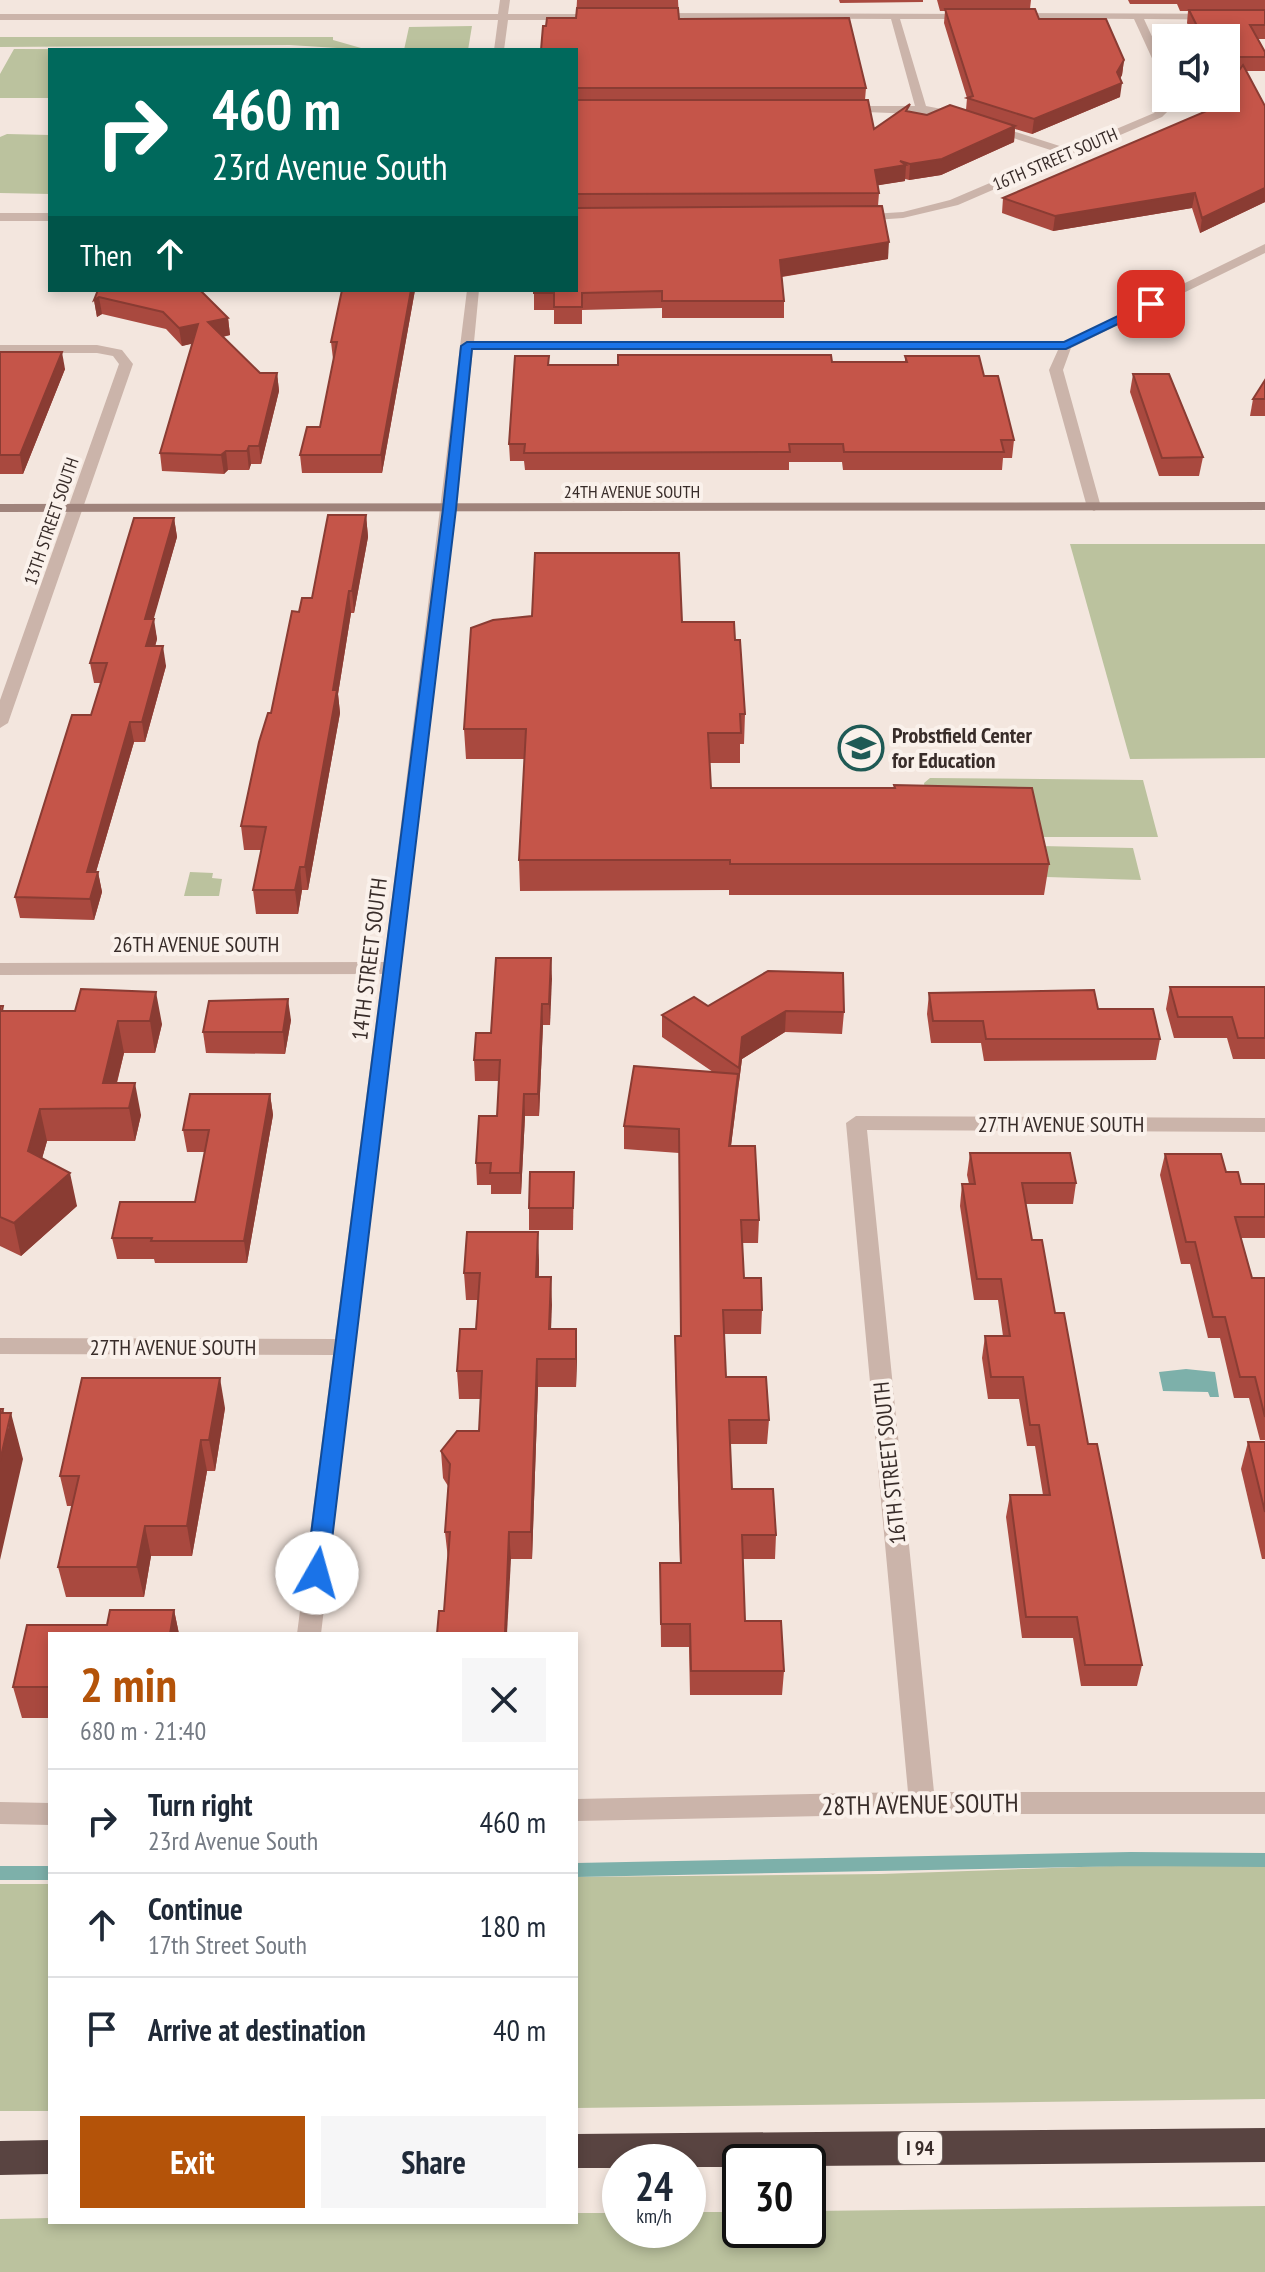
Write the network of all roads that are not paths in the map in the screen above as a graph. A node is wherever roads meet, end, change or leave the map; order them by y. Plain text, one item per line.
1 (505, 0) edge
2 (984, 16) edge
3 (999, 16) edge
4 (0, 17) edge
5 (502, 17) junction
6 (619, 17) edge
7 (634, 17) edge
8 (895, 17) junction
9 (1138, 17) junction
10 (1265, 17) edge
11 (499, 48) edge
12 (1152, 48) edge
13 (827, 109) edge
14 (921, 109) junction
15 (1161, 112) edge
16 (1067, 152) junction
17 (0, 217) edge
18 (48, 217) edge
19 (851, 217) edge
20 (1265, 248) edge
21 (473, 292) edge
22 (467, 346) junction
23 (1066, 346) junction
24 (0, 349) edge
25 (1265, 506) edge
26 (1094, 507) junction
27 (0, 508) edge
28 (75, 508) junction
29 (450, 509) junction
30 (1, 715) edge
31 (392, 968) junction
32 (0, 969) edge
33 (856, 1123) joint
34 (1265, 1125) edge
35 (0, 1346) edge
36 (346, 1347) junction
37 (309, 1632) edge
38 (922, 1803) junction
39 (1265, 1803) edge
40 (578, 1810) edge
41 (0, 1813) edge
42 (48, 1814) edge
43 (1265, 2145) edge
44 (578, 2151) edge
45 (48, 2157) edge
46 (0, 2158) edge

1 - 5 street
2 - 8 street
3 - 9 street
4 - 5 street
5 - 6 street
5 - 11 street
7 - 8 street
8 - 14 street
9 - 10 street
9 - 12 street
13 - 14 street
14 - 16 street
15 - 16 street, 16TH STREET SOUTH
16 - 19 street, 16TH STREET SOUTH
17 - 18 street
20 - 23 street
21 - 22 street, 14TH STREET SOUTH
22 - 23 street
22 - 29 street, 14TH STREET SOUTH
23 - 26 street
24 - 28 street, 13TH STREET SOUTH
25 - 26 street, 24TH AVENUE SOUTH
26 - 29 street, 24TH AVENUE SOUTH
27 - 28 street, 24TH AVENUE SOUTH
28 - 29 street, 24TH AVENUE SOUTH
28 - 30 street, 13TH STREET SOUTH
29 - 31 street, 14TH STREET SOUTH
31 - 32 street, 26TH AVENUE SOUTH
31 - 36 street, 14TH STREET SOUTH
33 - 34 street, 27TH AVENUE SOUTH
33 - 38 street, 16TH STREET SOUTH
35 - 36 street, 27TH AVENUE SOUTH
36 - 37 street, 14TH STREET SOUTH
38 - 39 street, 28TH AVENUE SOUTH
38 - 40 street, 28TH AVENUE SOUTH
41 - 42 street
43 - 44 highway, I 94
45 - 46 highway

